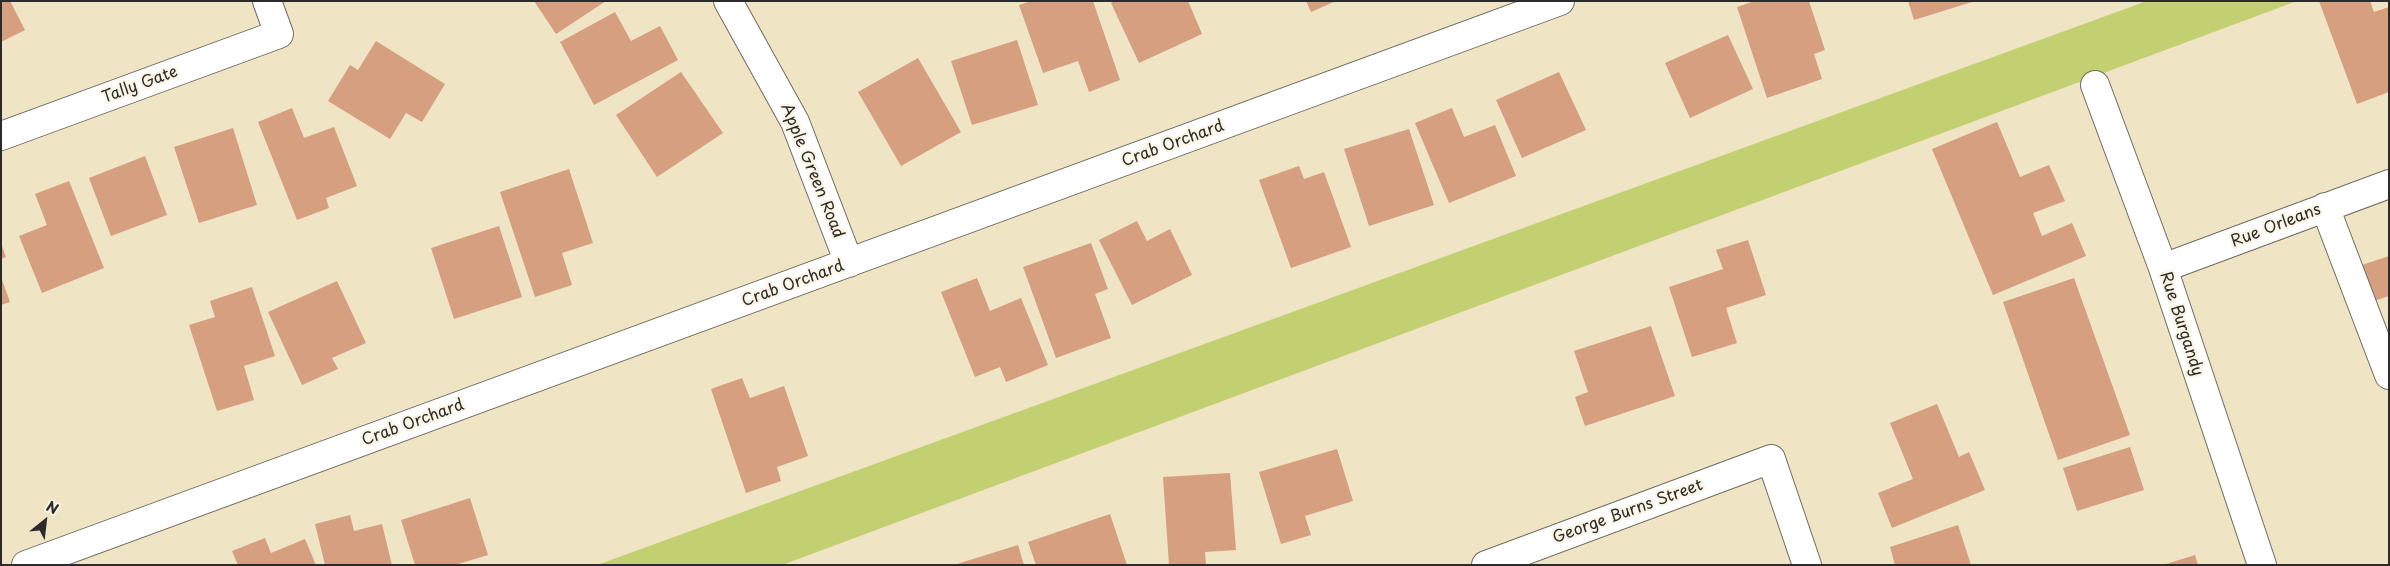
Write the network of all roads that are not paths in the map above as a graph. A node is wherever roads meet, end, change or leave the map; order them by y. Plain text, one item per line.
1 (266, 1) edge
2 (728, 1) edge
3 (1560, 1) edge
4 (2095, 85) dead end
5 (1, 136) edge
6 (2389, 184) edge
7 (2325, 207) junction
8 (849, 263) junction
9 (2163, 268) junction
10 (2389, 375) edge
11 (26, 565) edge
12 (1486, 565) edge
13 (1807, 565) edge
14 (2262, 565) edge

1 - 5 street, Tally Gate
2 - 8 street, Apple Green Road
3 - 8 street, Crab Orchard
4 - 9 street, Rue Burgandy
6 - 7 street, Rue Orleans
7 - 9 street, Rue Orleans
7 - 10 street
8 - 11 street, Crab Orchard
9 - 14 street, Rue Burgandy
12 - 13 street, George Burns Street

